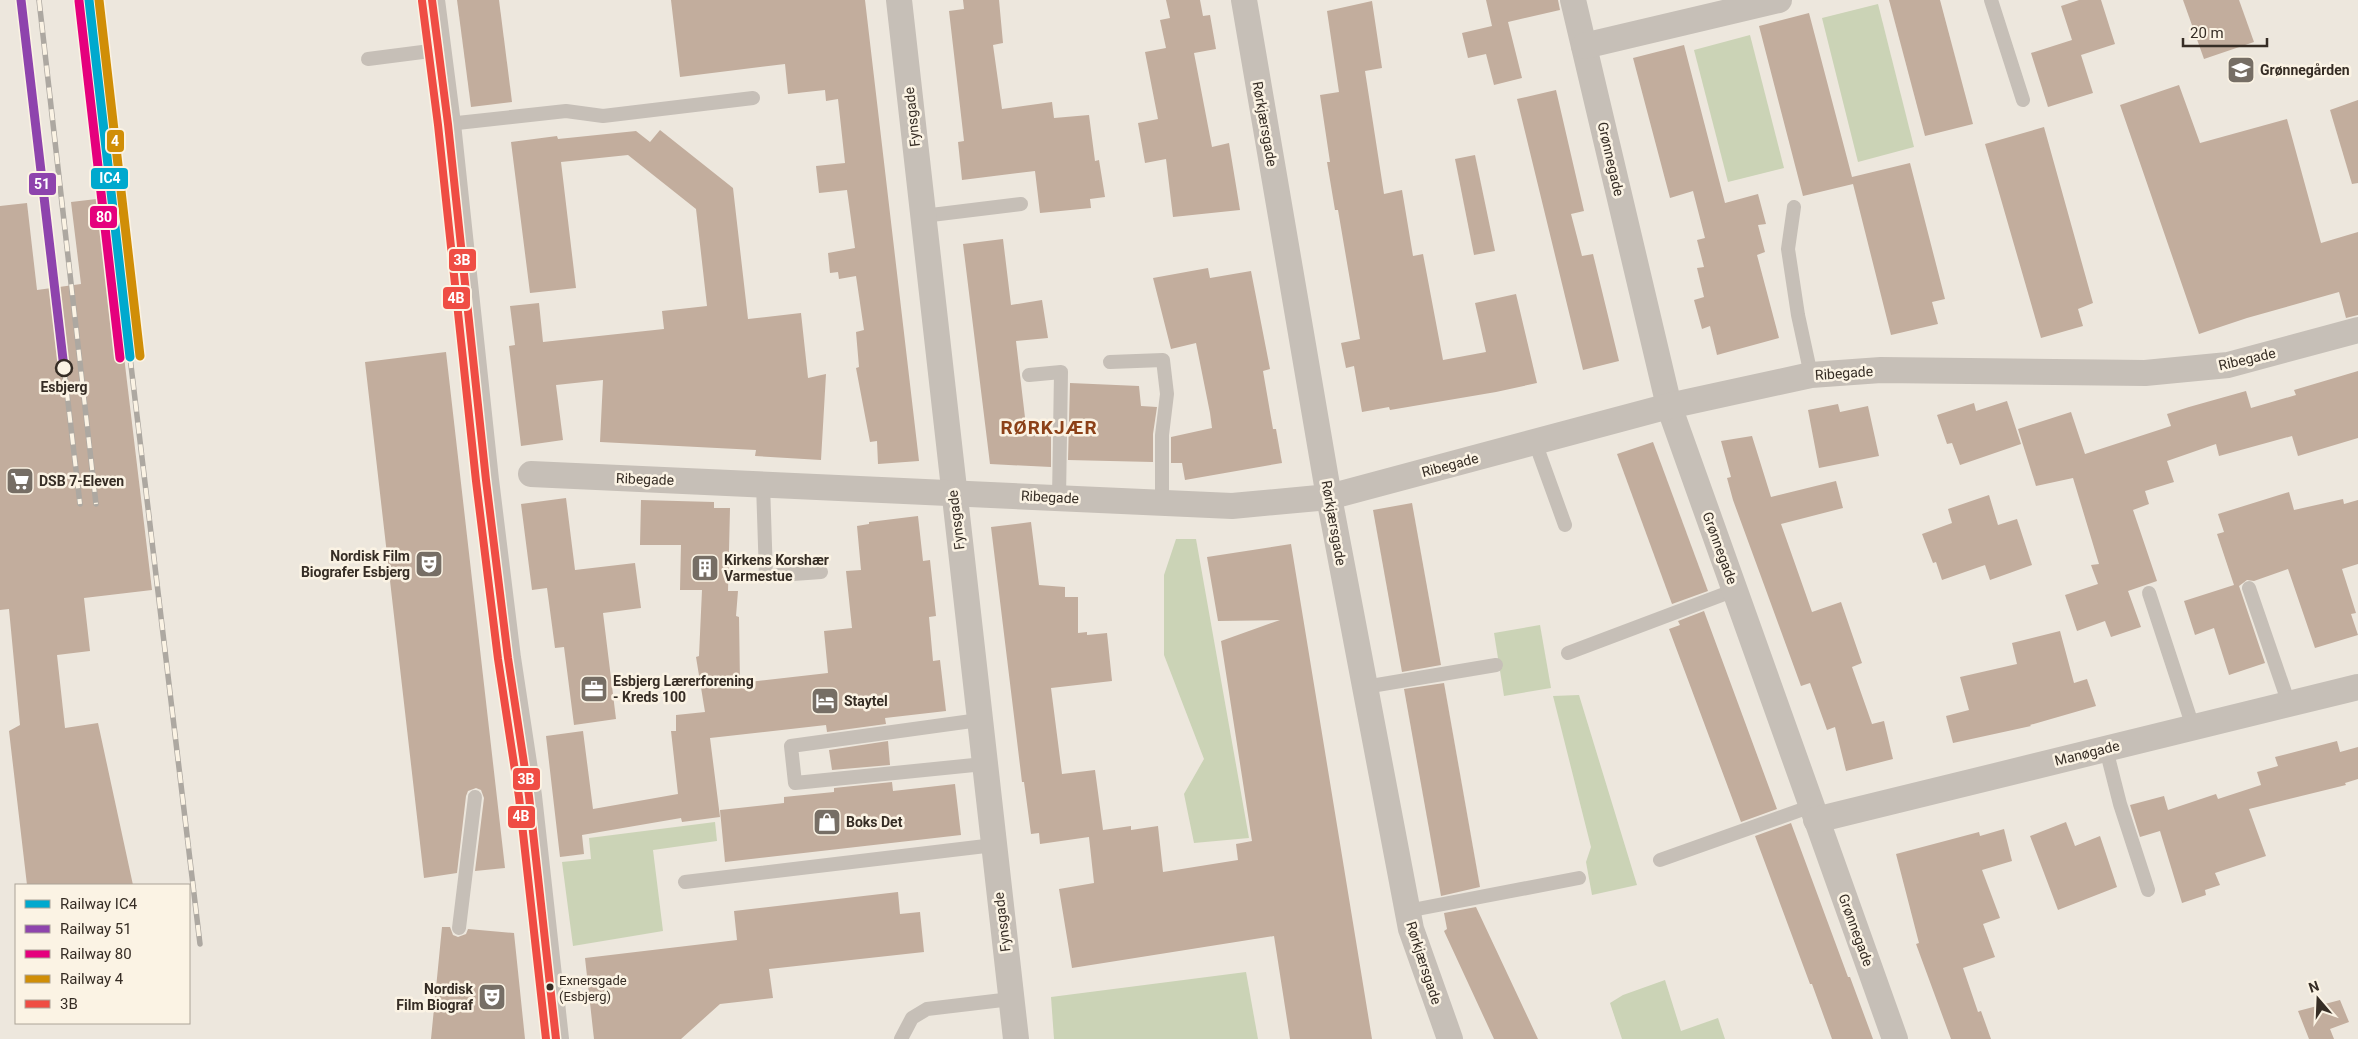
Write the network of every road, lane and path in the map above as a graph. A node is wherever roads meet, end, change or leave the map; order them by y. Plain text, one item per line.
1 (432, 0) edge
2 (898, 0) edge
3 (1244, 0) edge
4 (1573, 0) edge
5 (1779, 0) edge
6 (1991, 0) edge
7 (1584, 46) junction
8 (438, 50) junction
9 (368, 59) dead end
10 (753, 98) dead end
11 (2023, 100) dead end
12 (448, 124) junction
13 (1021, 204) dead end
14 (1794, 207) dead end
15 (922, 216) junction
16 (2358, 330) edge
17 (1110, 362) dead end
18 (1029, 375) dead end
19 (1811, 375) junction
20 (1669, 406) junction
21 (1535, 442) junction
22 (531, 474) dead end
23 (763, 484) junction
24 (953, 492) junction
25 (1330, 497) junction
26 (1058, 498) junction
27 (1162, 503) junction
28 (1565, 525) dead end
29 (821, 572) dead end
30 (2249, 588) dead end
31 (1735, 590) junction
32 (2149, 593) dead end
33 (1568, 653) dead end
34 (1496, 665) dead end
35 (1365, 686) junction
36 (2358, 687) edge
37 (2289, 704) junction
38 (979, 720) junction
39 (2193, 727) junction
40 (2106, 749) junction
41 (984, 764) junction
42 (475, 797) dead end
43 (1814, 813) junction
44 (994, 845) junction
45 (1660, 860) dead end
46 (1579, 878) dead end
47 (685, 882) dead end
48 (2148, 890) dead end
49 (1407, 911) junction
50 (459, 928) dead end
51 (1011, 999) junction
52 (556, 1039) edge
53 (901, 1039) edge
54 (1016, 1039) edge
55 (1450, 1039) edge
56 (1895, 1039) edge

1 - 8 street
2 - 15 street, Fynsgade
3 - 25 street, Rørkjærsgade
4 - 7 street, Grønnegade
5 - 7 street
6 - 11 lane
7 - 20 street, Grønnegade
8 - 9 lane
8 - 12 street
10 - 12 lane
12 - 52 street
13 - 15 lane
14 - 19 lane
15 - 24 street, Fynsgade
16 - 19 street, Ribegade
17 - 27 lane
18 - 26 lane
19 - 20 street, Ribegade
20 - 21 street, Ribegade
20 - 31 street, Grønnegade
21 - 25 street, Ribegade
21 - 28 lane
22 - 23 street, Ribegade
23 - 24 street, Ribegade
23 - 29 lane
24 - 26 street, Ribegade
24 - 38 street, Fynsgade
25 - 27 street, Ribegade
25 - 35 street, Rørkjærsgade
26 - 27 street, Ribegade
30 - 37 lane
31 - 33 lane
31 - 43 street, Grønnegade
32 - 39 lane
34 - 35 lane
35 - 49 street, Rørkjærsgade
36 - 37 street, Manøgade
37 - 39 street, Manøgade
38 - 41 street, Fynsgade
38 - 41 lane
39 - 40 street, Manøgade
40 - 43 street, Manøgade
40 - 48 lane
41 - 44 street, Fynsgade
42 - 50 lane
43 - 45 lane
43 - 56 street, Grønnegade
44 - 47 lane
44 - 51 street, Fynsgade
46 - 49 lane
49 - 55 street, Rørkjærsgade
51 - 53 lane
51 - 54 street, Fynsgade

